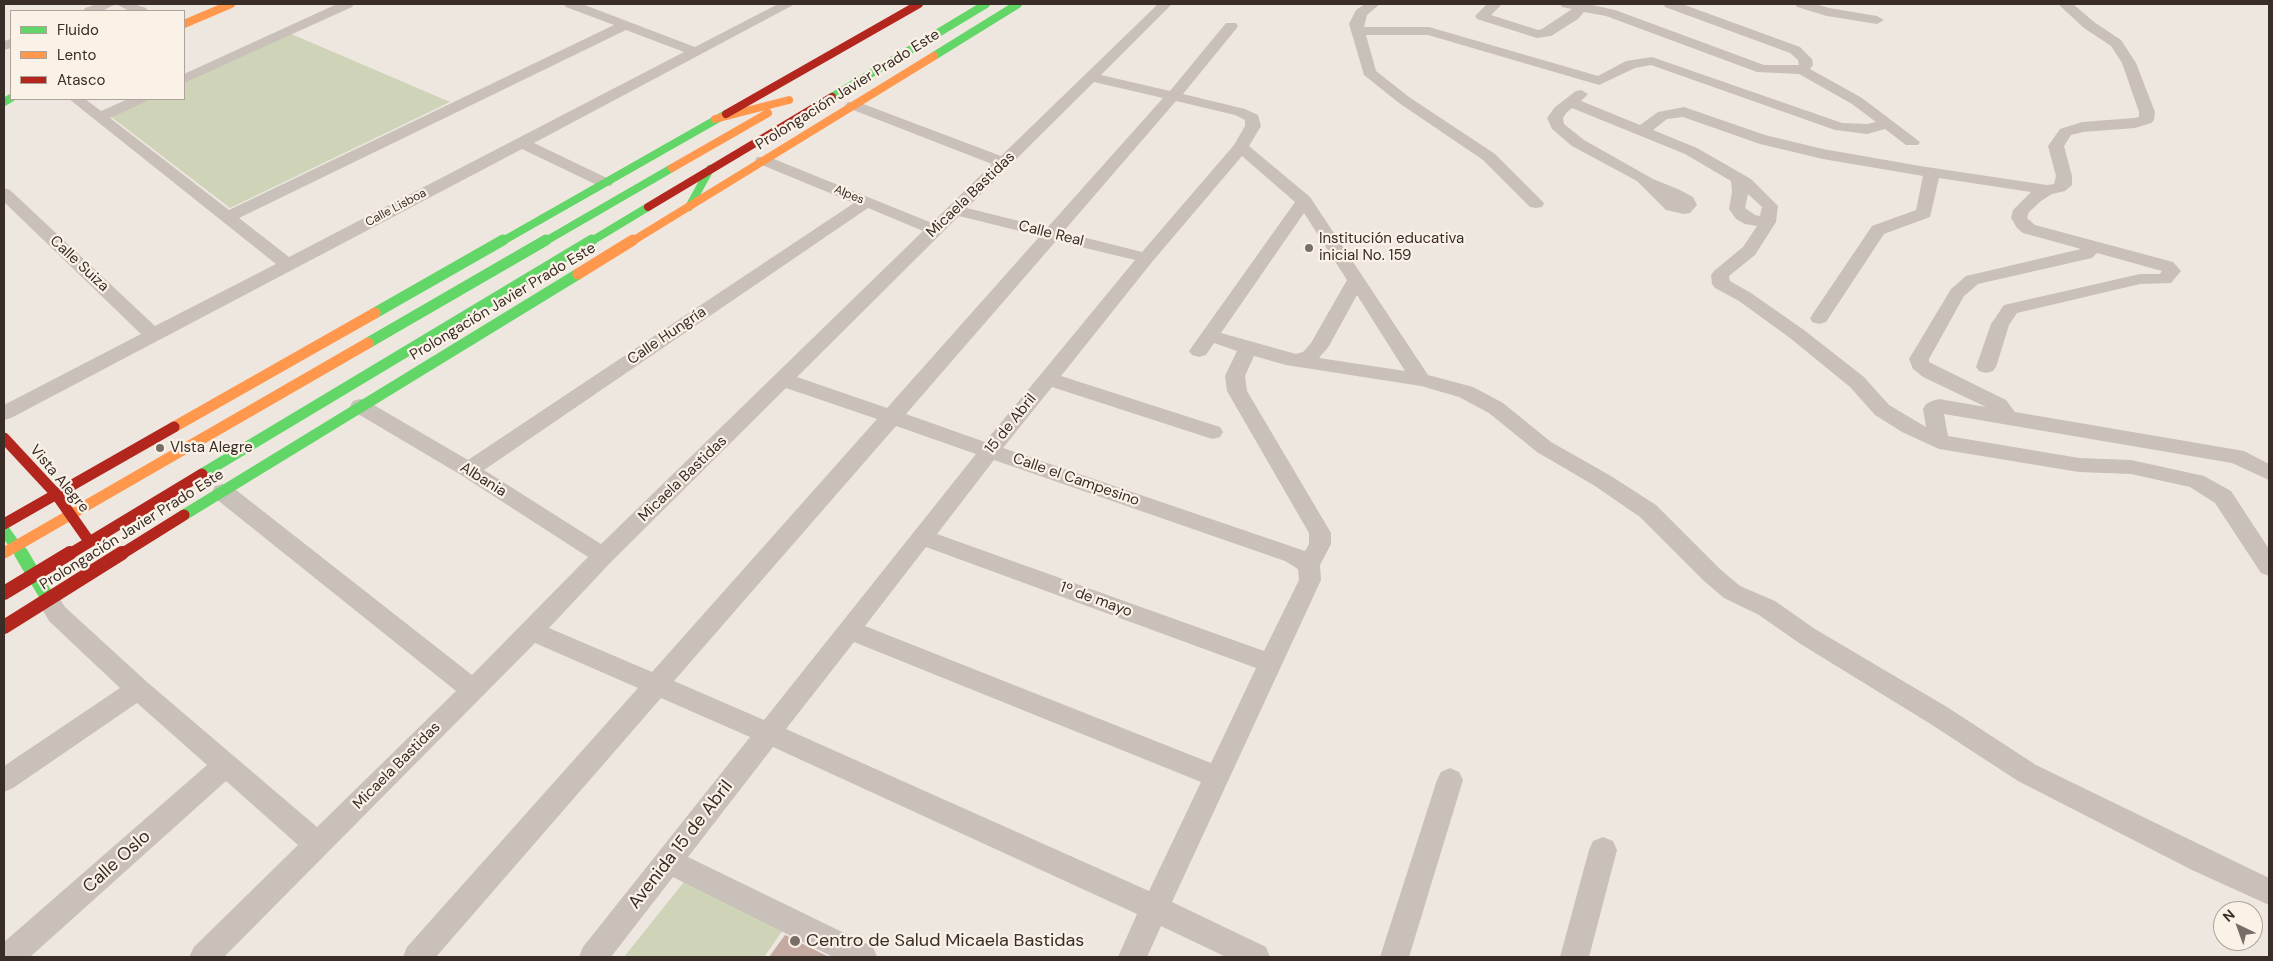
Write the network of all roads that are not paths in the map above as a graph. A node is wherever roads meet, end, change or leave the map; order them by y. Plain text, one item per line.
1 (109, 4) edge
2 (122, 4) edge
3 (231, 4) edge
4 (347, 4) edge
5 (571, 4) edge
6 (788, 4) edge
7 (919, 4) edge
8 (986, 4) edge
9 (1018, 4) edge
10 (1165, 4) edge
11 (1373, 4) edge
12 (1495, 4) edge
13 (1567, 4) edge
14 (1670, 4) edge
15 (1716, 4) edge
16 (1802, 4) edge
17 (2066, 4) edge
18 (1582, 6) junction
19 (93, 10) edge
20 (138, 10) edge
21 (1700, 14) junction
22 (1877, 20) dead end
23 (185, 24) edge
24 (625, 25) junction
25 (983, 25) junction
26 (1231, 26) dead end
27 (1357, 31) junction
28 (928, 38) junction
29 (696, 52) junction
30 (1802, 70) junction
31 (1092, 77) junction
32 (185, 79) edge
33 (1599, 81) junction
34 (1174, 95) junction
35 (77, 100) edge
36 (138, 100) edge
37 (1570, 102) junction
38 (853, 105) junction
39 (100, 117) junction
40 (715, 120) junction
41 (1887, 124) junction
42 (1642, 131) junction
43 (1912, 142) dead end
44 (521, 143) junction
45 (1240, 147) junction
46 (763, 160) junction
47 (1004, 163) junction
48 (710, 169) junction
49 (1932, 173) junction
50 (1739, 178) junction
51 (605, 182) junction
52 (1650, 183) dead end
53 (2047, 190) junction
54 (4, 193) edge
55 (1304, 201) junction
56 (866, 202) junction
57 (1536, 203) dead end
58 (689, 207) junction
59 (955, 210) junction
60 (228, 217) junction
61 (1768, 222) junction
62 (935, 230) junction
63 (1051, 234) junction
64 (2086, 244) junction
65 (1146, 258) junction
66 (288, 265) junction
67 (1356, 280) junction
68 (1820, 318) dead end
69 (153, 335) junction
70 (1248, 348) junction
71 (1300, 360) junction
72 (1986, 367) dead end
73 (784, 380) junction
74 (1048, 380) junction
75 (1422, 380) junction
76 (360, 406) junction
77 (4, 413) edge
78 (891, 416) junction
79 (2009, 418) junction
80 (1213, 432) dead end
81 (7, 442) edge
82 (1939, 442) junction
83 (990, 450) junction
84 (4, 456) edge
85 (468, 470) junction
86 (2269, 473) edge
87 (223, 492) junction
88 (56, 494) junction
89 (72, 514) junction
90 (4, 524) edge
91 (4, 530) edge
92 (922, 537) junction
93 (90, 541) junction
94 (17, 546) junction
95 (4, 553) edge
96 (604, 556) junction
97 (1309, 565) junction
98 (2269, 567) edge
99 (34, 574) junction
100 (4, 593) edge
101 (49, 600) junction
102 (4, 627) edge
103 (849, 630) junction
104 (532, 631) junction
105 (1270, 663) junction
106 (656, 684) junction
107 (138, 690) junction
108 (473, 690) junction
109 (768, 733) junction
110 (224, 766) junction
111 (1217, 777) junction
112 (4, 780) edge
113 (1450, 780) dead end
114 (318, 845) junction
115 (1602, 850) dead end
116 (668, 861) junction
117 (2269, 892) edge
118 (1155, 908) junction
119 (9, 957) edge
120 (204, 957) edge
121 (417, 957) edge
122 (593, 957) edge
123 (863, 957) edge
124 (1132, 957) edge
125 (1256, 957) edge
126 (1394, 957) edge
127 (1574, 957) edge

1 - 19 street
2 - 20 street
3 - 23 street
4 - 32 street
5 - 24 street
6 - 29 street, Calle Lisboa
7 - 40 street
8 - 28 street, Prolongación Javier Prado Este
9 - 25 street, Prolongación Javier Prado Este
10 - 31 street, Micaela Bastidas
11 - 27 street
12 - 18 street
13 - 18 street
14 - 21 street
15 - 21 street
16 - 22 street
17 - 53 street
18 - 30 street
21 - 30 street
24 - 29 street
24 - 60 street
25 - 28 street
25 - 38 street, Prolongación Javier Prado Este
26 - 34 street
27 - 33 street
27 - 57 street
28 - 48 street, Prolongación Javier Prado Este
29 - 44 street, Calle Lisboa
30 - 41 street
31 - 34 street
31 - 47 street, Micaela Bastidas
33 - 37 street
33 - 41 street
34 - 45 street, 15 de Abril
34 - 63 street
35 - 39 street
36 - 39 street
37 - 42 street
37 - 52 street
38 - 46 street, Prolongación Javier Prado Este
38 - 47 street
39 - 60 street
40 - 51 street
40 - 89 street, Prolongación Javier Prado Este
41 - 43 street
42 - 49 street
42 - 50 street
44 - 51 street
44 - 66 street, Calle Lisboa
45 - 55 street
45 - 65 street, 15 de Abril
46 - 56 street, Alpes
46 - 58 street, Prolongación Javier Prado Este
47 - 59 street, Micaela Bastidas
48 - 58 street
48 - 93 street, Prolongación Javier Prado Este
49 - 53 street
49 - 68 street
50 - 61 street
50 - 61 street
51 - 88 street
53 - 64 street
54 - 69 street, Calle Suiza
55 - 67 street
55 - 70 street
56 - 62 street, Alpes
56 - 85 street, Calle Hungría
58 - 76 street, Prolongación Javier Prado Este
59 - 62 street, Micaela Bastidas
59 - 63 street, Calle Real
60 - 66 street
61 - 82 street
62 - 73 street, Micaela Bastidas
63 - 65 street, Calle Real
63 - 78 street
64 - 72 street
64 - 79 street
65 - 74 street, 15 de Abril
66 - 69 street, Calle Lisboa
67 - 71 street
67 - 75 street
69 - 77 street, Calle Lisboa
70 - 71 street
70 - 97 street
71 - 75 street
73 - 78 street, Calle el Campesino
73 - 96 street, Micaela Bastidas
74 - 80 street
74 - 83 street, 15 de Abril
75 - 117 street
76 - 85 street, Albania
76 - 87 street, Prolongación Javier Prado Este
78 - 83 street, Calle el Campesino
78 - 106 street
79 - 82 street
79 - 86 street
81 - 84 street
81 - 88 street, Vista Alegre
82 - 98 street
83 - 92 street, 15 de Abril
83 - 97 street, Calle el Campesino
85 - 96 street, Albania
87 - 101 street, Prolongación Javier Prado Este
87 - 108 street
88 - 89 street, Vista Alegre
88 - 90 street
89 - 93 street, Vista Alegre
89 - 94 street, Prolongación Javier Prado Este
91 - 94 street
92 - 103 street, 15 de Abril
92 - 105 street, 1º de mayo
93 - 99 street, Prolongación Javier Prado Este
94 - 95 street, Prolongación Javier Prado Este
94 - 99 street
96 - 104 street, Micaela Bastidas
97 - 105 street
99 - 100 street, Prolongación Javier Prado Este
99 - 101 street
101 - 102 street, Prolongación Javier Prado Este
101 - 107 street
103 - 109 street, 15 de Abril
103 - 111 street
104 - 106 street
104 - 108 street, Micaela Bastidas
105 - 111 street
106 - 109 street
106 - 121 street
107 - 110 street
107 - 112 street
108 - 114 street, Micaela Bastidas
109 - 116 street, Avenida 15 de Abril
109 - 118 street
110 - 114 street
110 - 119 street, Calle Oslo
111 - 118 street
113 - 126 street
114 - 120 street, Micaela Bastidas
115 - 127 street
116 - 122 street, Avenida 15 de Abril
116 - 123 street
118 - 124 street
118 - 125 street

